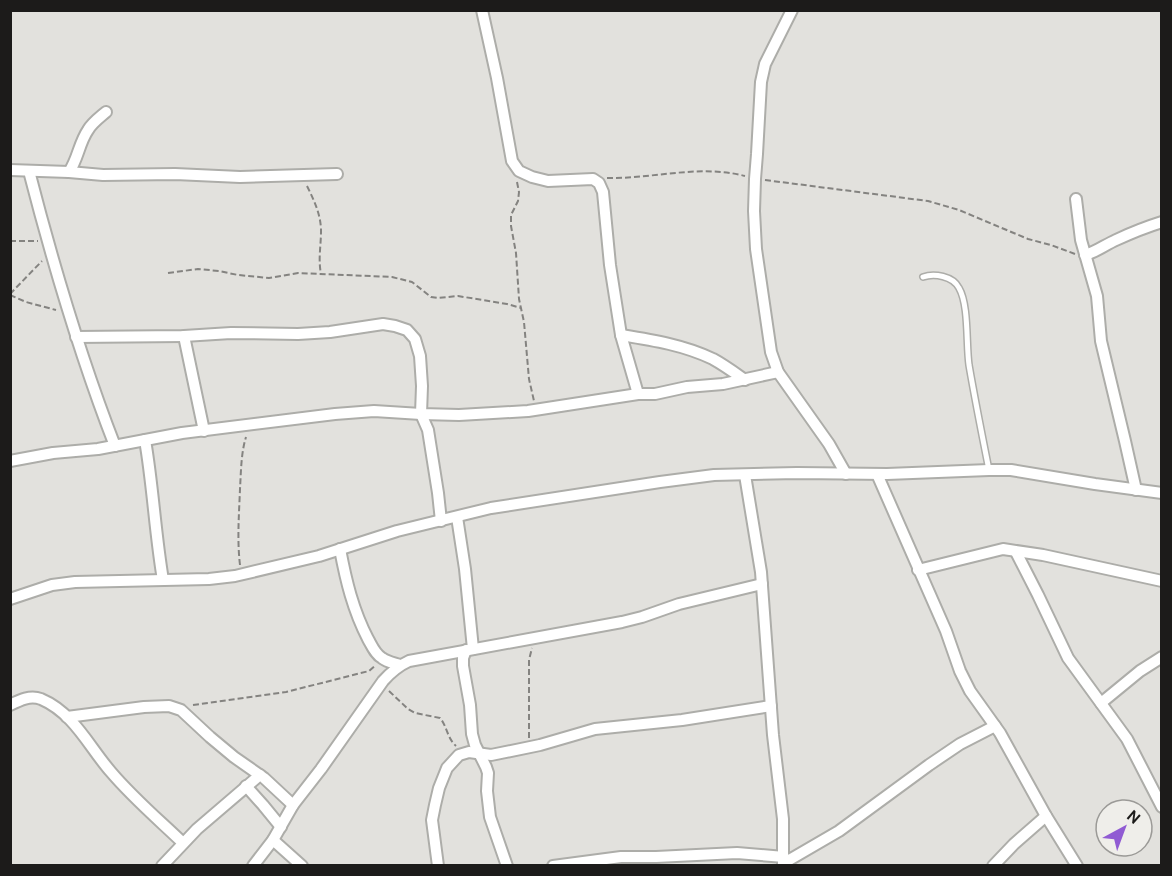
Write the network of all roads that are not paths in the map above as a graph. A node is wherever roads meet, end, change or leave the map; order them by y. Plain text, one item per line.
1 (482, 10) edge
2 (792, 10) edge
3 (106, 112) dead end
4 (10, 170) edge
5 (29, 171) junction
6 (69, 172) junction
7 (337, 174) dead end
8 (1076, 199) dead end
9 (1161, 222) edge
10 (1086, 257) junction
11 (922, 277) dead end
12 (621, 335) junction
13 (184, 336) junction
14 (76, 337) junction
15 (778, 372) junction
16 (745, 380) junction
17 (638, 394) junction
18 (421, 414) junction
19 (204, 431) junction
20 (145, 440) junction
21 (115, 446) junction
22 (10, 460) edge
23 (989, 470) junction
24 (846, 474) junction
25 (877, 474) junction
26 (745, 475) junction
27 (1136, 490) junction
28 (1161, 493) edge
29 (457, 517) junction
30 (441, 521) junction
31 (340, 549) junction
32 (1016, 552) junction
33 (918, 570) junction
34 (163, 579) junction
35 (1161, 581) edge
36 (762, 584) junction
37 (10, 598) edge
38 (470, 649) junction
39 (1161, 657) edge
40 (400, 665) junction
41 (1101, 703) junction
42 (10, 705) edge
43 (771, 706) junction
44 (68, 717) junction
45 (995, 726) junction
46 (479, 754) junction
47 (260, 776) junction
48 (246, 786) junction
49 (293, 805) junction
50 (1161, 807) edge
51 (1046, 816) junction
52 (281, 827) junction
53 (273, 840) junction
54 (183, 843) junction
55 (784, 862) edge
56 (162, 866) edge
57 (253, 866) edge
58 (302, 866) edge
59 (438, 866) edge
60 (507, 866) edge
61 (554, 866) edge
62 (993, 866) edge
63 (1077, 866) edge

1 - 12 street
2 - 15 street
3 - 6 street
4 - 5 street
5 - 6 street
5 - 14 street
6 - 7 street
8 - 10 street
9 - 10 street
10 - 27 street
11 - 23 lane
12 - 16 street
12 - 17 street
13 - 14 street
13 - 18 street
13 - 19 street
14 - 21 street
15 - 16 street
15 - 24 street
16 - 17 street
17 - 18 street
18 - 19 street
18 - 30 street
19 - 20 street
20 - 21 street
20 - 34 street
21 - 22 street
23 - 25 street
23 - 27 street
24 - 25 street
24 - 26 street
25 - 33 street
26 - 29 street
26 - 36 street
27 - 28 street
29 - 30 street
29 - 38 street
30 - 31 street
31 - 34 street
31 - 40 street
32 - 33 street
32 - 35 street
32 - 41 street
33 - 45 street
34 - 37 street
36 - 38 street
36 - 43 street
38 - 40 street
38 - 46 street
39 - 41 street
40 - 49 street
41 - 50 street
42 - 44 street
43 - 46 street
43 - 55 street
44 - 47 street
44 - 54 street
45 - 51 street
45 - 55 street
46 - 59 street
46 - 60 street
47 - 48 street
47 - 49 street
48 - 52 street
48 - 54 street
49 - 52 street
51 - 62 street
51 - 63 street
52 - 53 street
53 - 57 street
53 - 58 street
54 - 56 street
55 - 61 street

